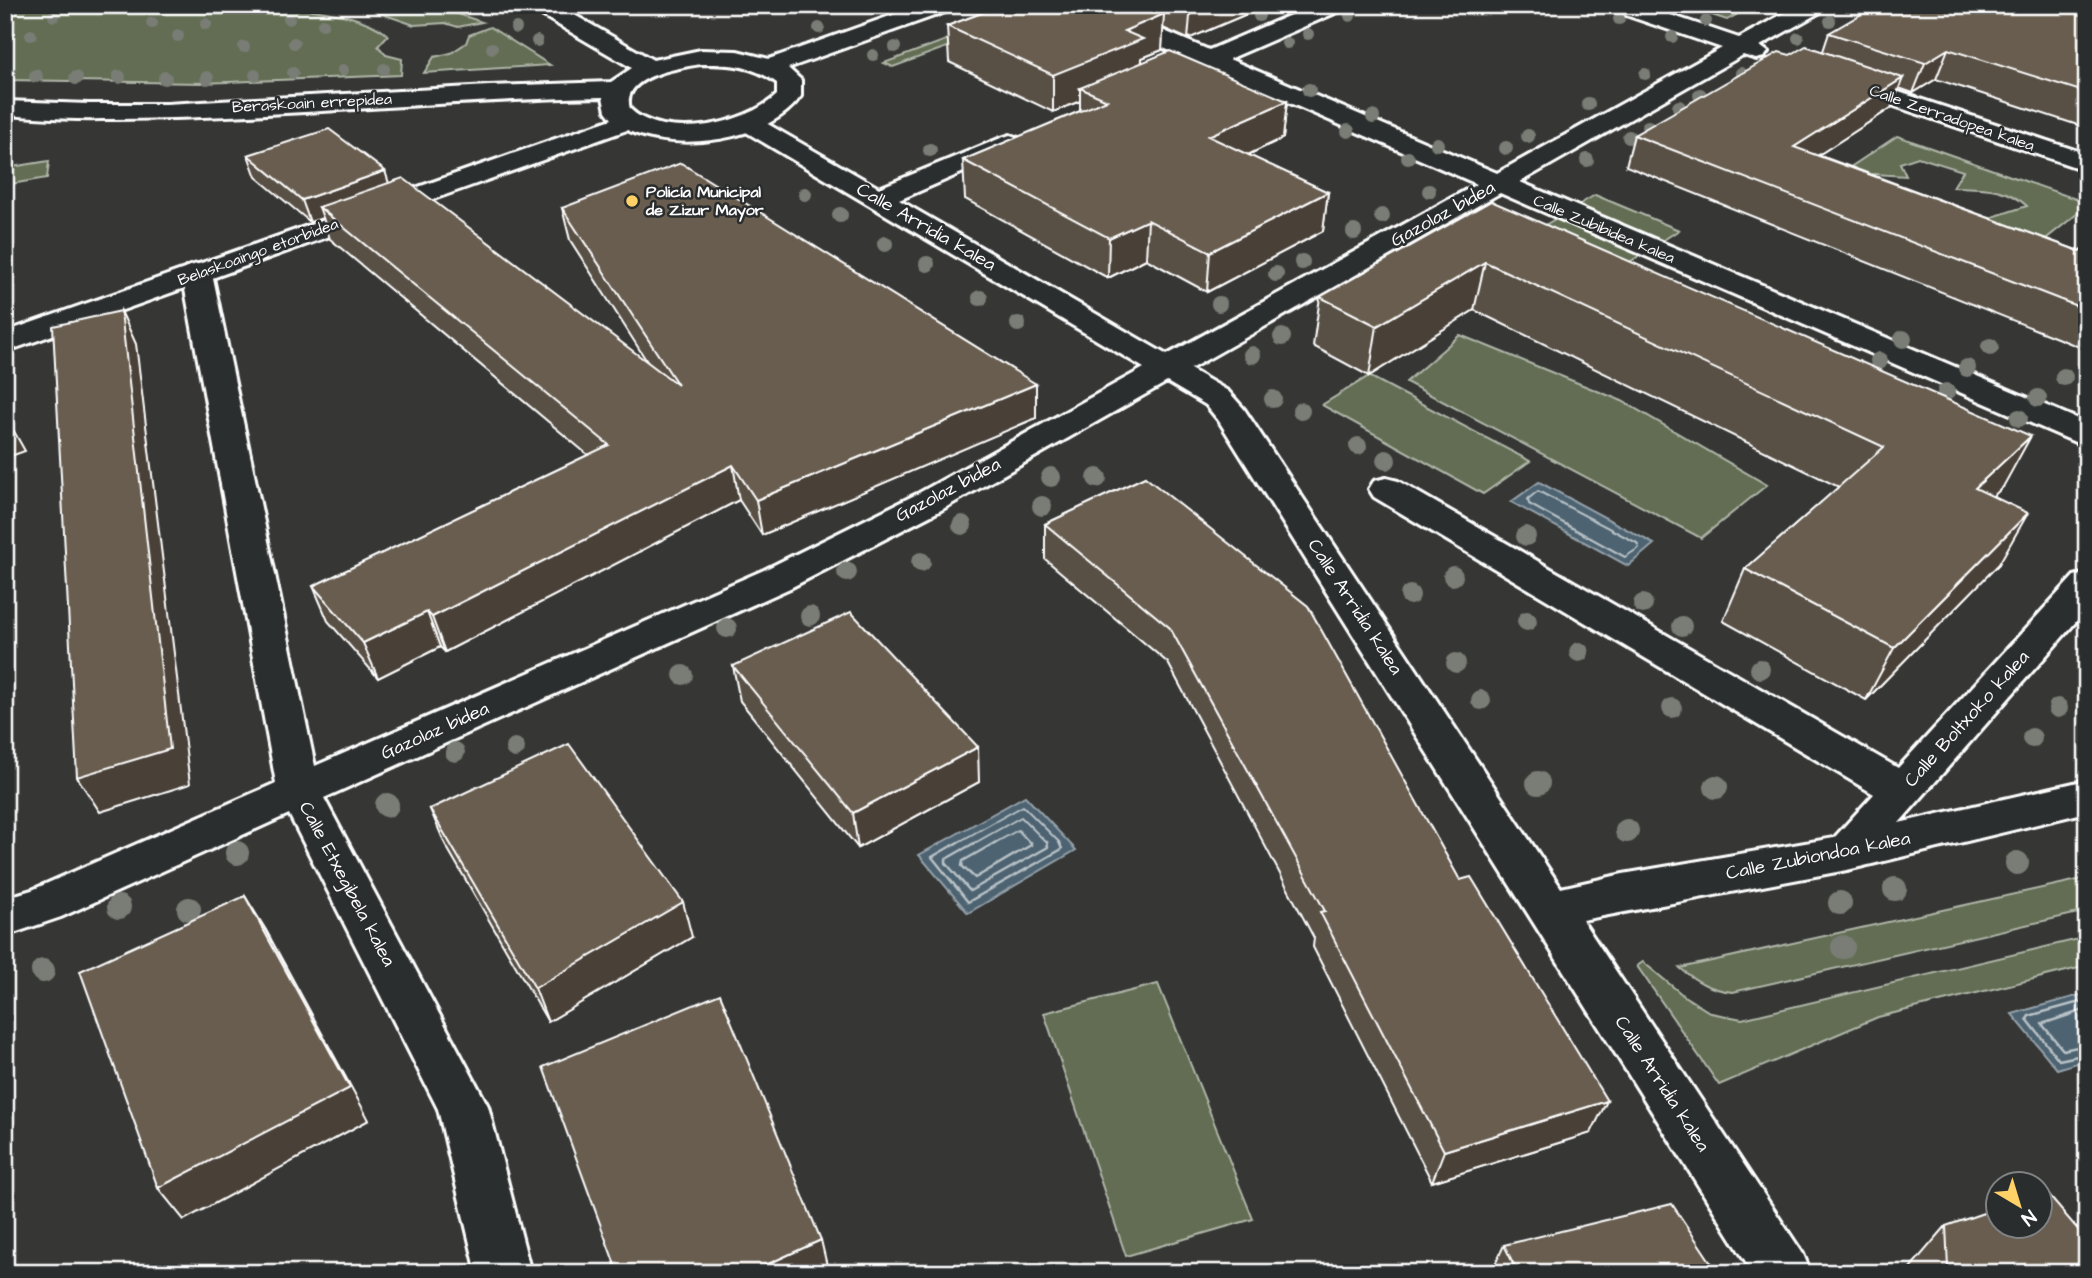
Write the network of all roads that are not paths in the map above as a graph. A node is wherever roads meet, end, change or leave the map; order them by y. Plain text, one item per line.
1 (541, 5) edge
2 (943, 5) edge
3 (1083, 5) edge
4 (1334, 5) edge
5 (1619, 5) edge
6 (1816, 5) edge
7 (1742, 47) junction
8 (1210, 58) junction
9 (1777, 58) edge
10 (771, 66) junction
11 (649, 68) junction
12 (1172, 74) edge
13 (1828, 76) edge
14 (619, 89) junction
15 (5, 108) edge
16 (629, 121) junction
17 (750, 124) junction
18 (1034, 133) edge
19 (2087, 163) edge
20 (1498, 183) junction
21 (877, 199) junction
22 (197, 273) junction
23 (5, 343) edge
24 (1168, 367) junction
25 (2087, 435) edge
26 (1386, 489) dead end
27 (2087, 585) edge
28 (1902, 790) junction
29 (299, 791) junction
30 (2087, 796) edge
31 (1847, 853) junction
32 (1549, 909) junction
33 (25, 911) edge
34 (504, 1273) edge
35 (1784, 1273) edge

1 - 11 street
2 - 10 street
3 - 8 street, Calle Zubibidea kalea
4 - 8 street
5 - 7 street
6 - 7 street, Gazolaz bidea
7 - 9 street
7 - 20 street, Gazolaz bidea
8 - 12 street
8 - 20 street, Calle Zubibidea kalea
10 - 11 street
10 - 17 street
11 - 14 street
13 - 19 street, Calle Zerradopea kalea
14 - 15 street, Beraskoain errepidea
14 - 16 street
16 - 17 street
16 - 22 street, Belaskoaingo etorbidea
17 - 21 street, Calle Arridia kalea
18 - 21 street
20 - 24 street, Gazolaz bidea
20 - 25 street, Calle Zubibidea kalea
21 - 24 street, Calle Arridia kalea
22 - 23 street, Belaskoaingo etorbidea
22 - 29 street, Calle Etxegibela kalea
24 - 29 street, Gazolaz bidea
24 - 32 street, Calle Arridia kalea
26 - 28 street
27 - 28 street, Calle Boltxoko kalea
28 - 31 street, Calle Boltxoko kalea
29 - 33 street, Gazolaz bidea
29 - 34 street, Calle Etxegibela kalea
30 - 31 street, Calle Zubiondoa kalea
31 - 32 street, Calle Zubiondoa kalea
32 - 35 street, Calle Arridia kalea

